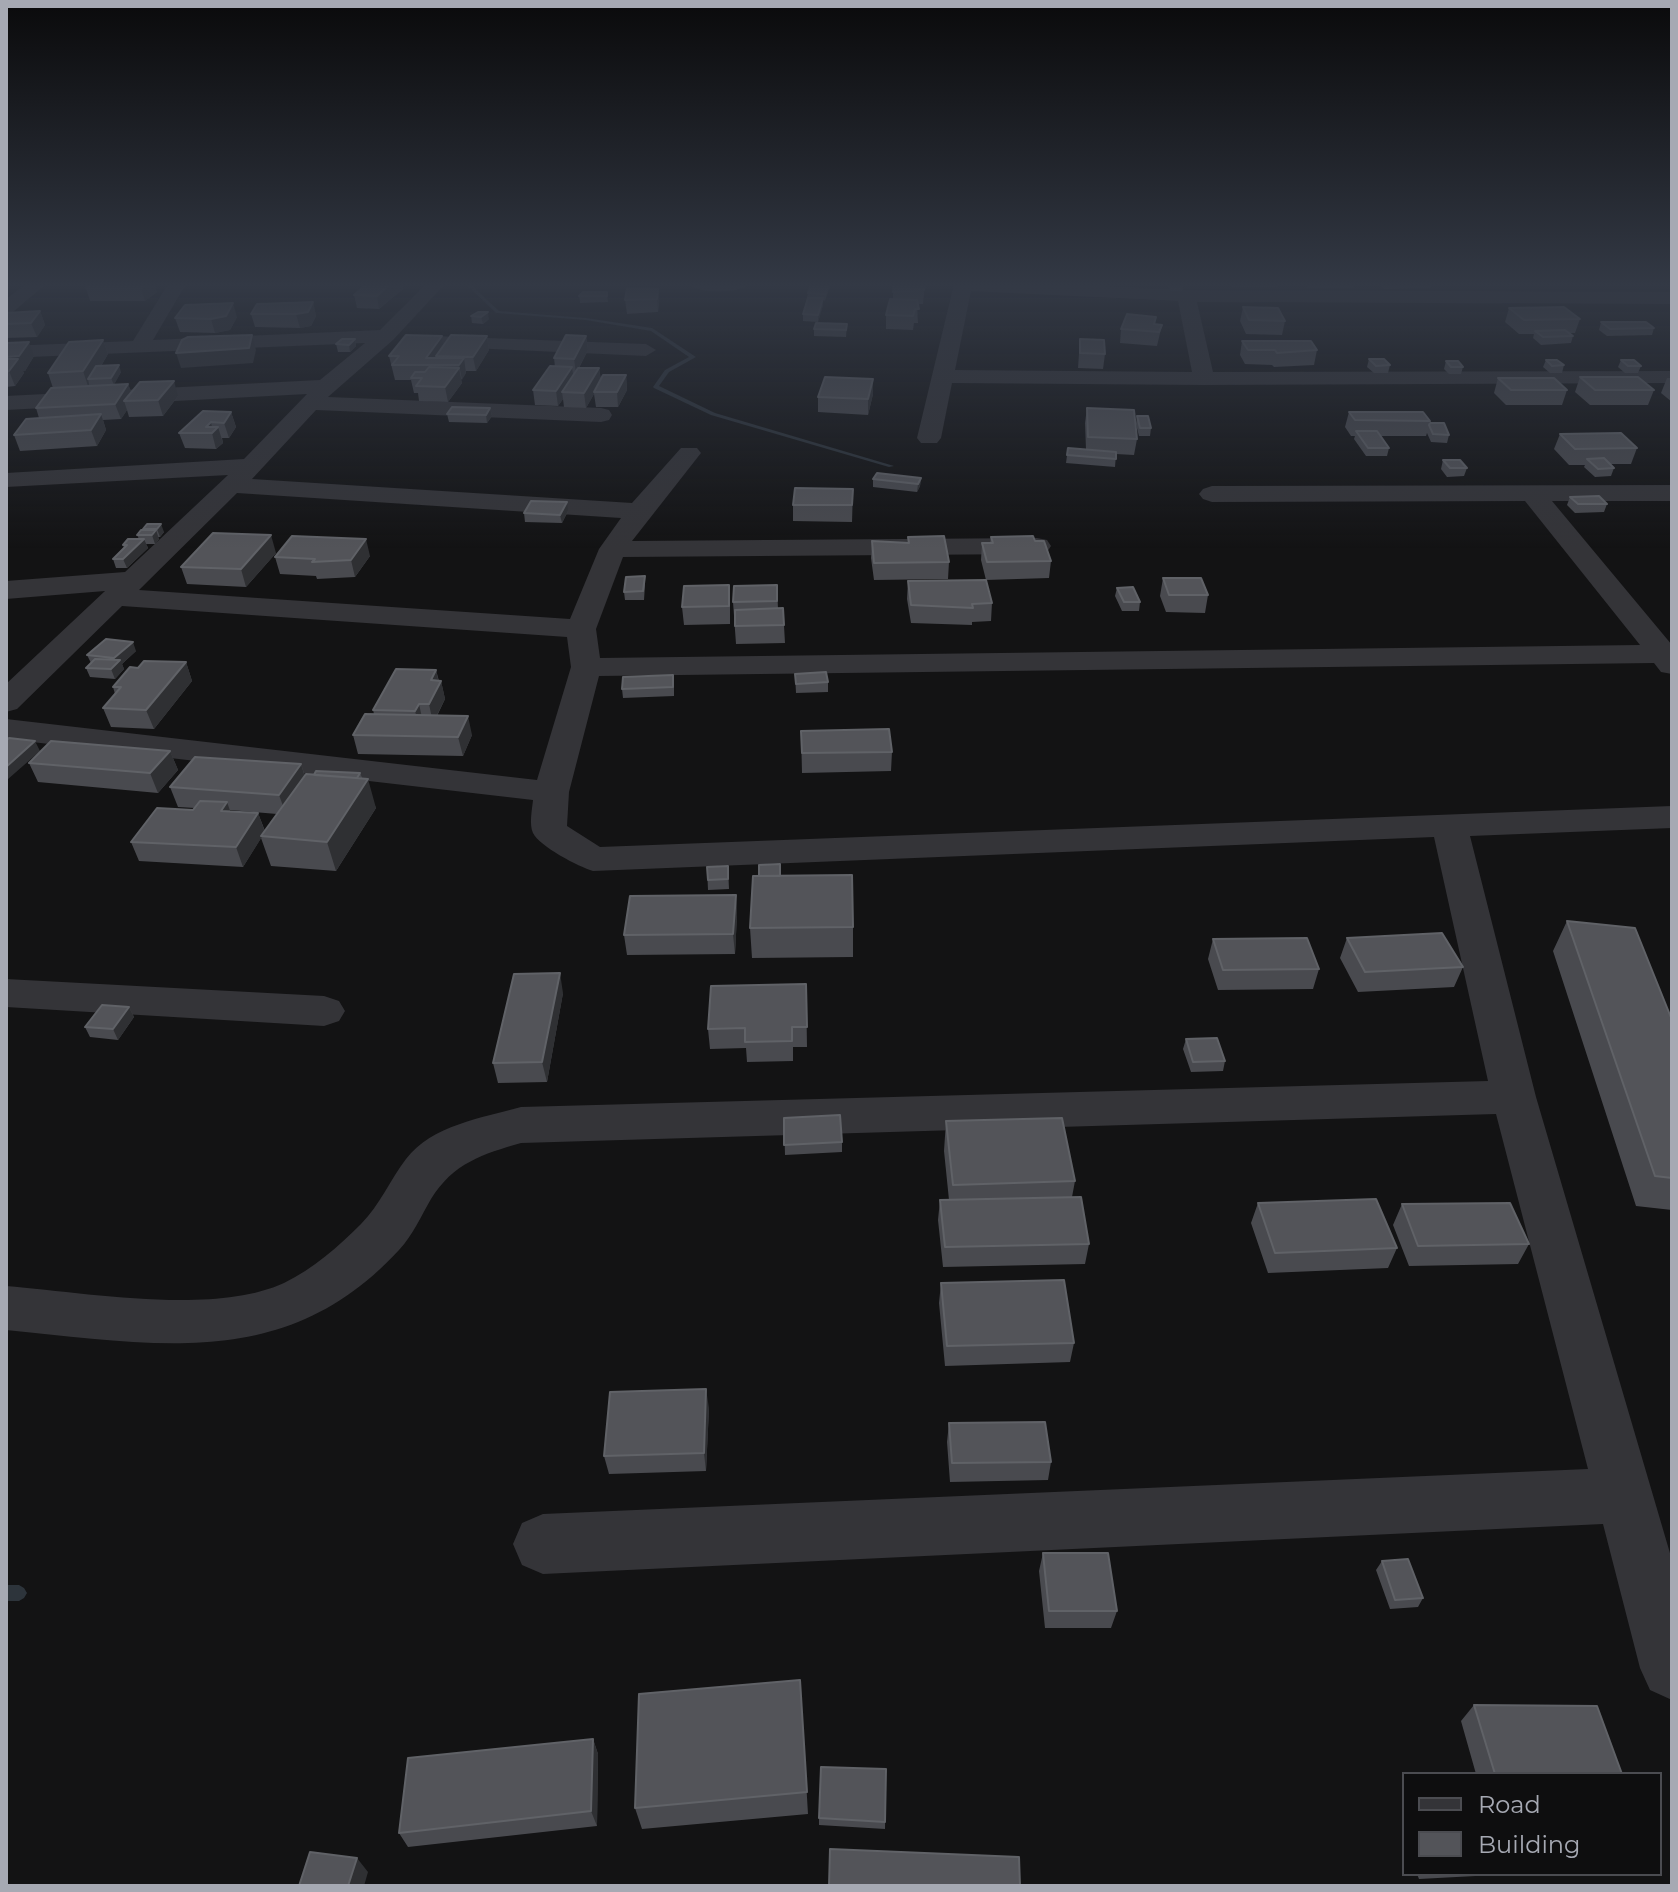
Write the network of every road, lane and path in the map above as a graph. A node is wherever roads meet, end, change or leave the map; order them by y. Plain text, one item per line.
1 (344, 372) edge
2 (943, 372) edge
3 (1203, 372) edge
4 (942, 376) junction
5 (1672, 377) edge
6 (1204, 379) junction
7 (318, 395) junction
8 (6, 403) edge
9 (601, 415) dead end
10 (929, 438) dead end
11 (689, 453) dead end
12 (251, 466) junction
13 (6, 480) edge
14 (231, 485) junction
15 (1531, 492) junction
16 (1672, 493) edge
17 (1212, 494) dead end
18 (639, 511) junction
19 (1045, 546) edge
20 (613, 549) junction
21 (124, 589) junction
22 (6, 590) edge
23 (1635, 616) junction
24 (1672, 617) edge
25 (581, 629) junction
26 (1667, 659) edge
27 (586, 667) junction
28 (6, 702) edge
29 (6, 729) edge
30 (551, 792) junction
31 (1672, 817) edge
32 (1449, 824) junction
33 (6, 993) edge
34 (324, 1011) dead end
35 (1514, 1097) junction
36 (6, 1308) edge
37 (1626, 1495) junction
38 (543, 1544) dead end
39 (1672, 1668) edge

1 - 7 street
2 - 4 street
3 - 6 street
4 - 6 street
4 - 10 street
5 - 6 street
7 - 8 street
7 - 9 street
7 - 12 street
11 - 18 street
12 - 13 street
12 - 14 street
14 - 18 street
14 - 21 street
15 - 16 street
15 - 17 street
15 - 23 street
18 - 20 street
19 - 20 street
20 - 25 street
21 - 22 street
21 - 25 street
21 - 28 street
23 - 24 street
23 - 26 street
25 - 27 street
26 - 27 street
27 - 30 street
29 - 30 street
30 - 32 street
31 - 32 street
32 - 35 street
33 - 34 street
35 - 36 street
35 - 37 street
37 - 38 street
37 - 39 street

